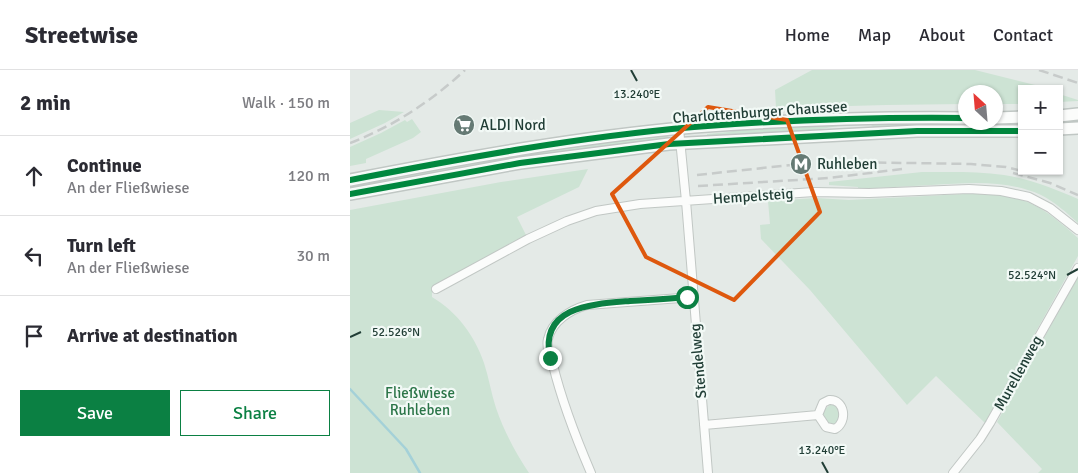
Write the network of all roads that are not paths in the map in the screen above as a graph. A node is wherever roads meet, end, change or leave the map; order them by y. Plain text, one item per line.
1 (1078, 114) edge
2 (1063, 116) edge
3 (1018, 117) edge
4 (958, 118) edge
5 (1003, 118) edge
6 (1078, 128) edge
7 (678, 129) junction
8 (1063, 129) edge
9 (1018, 131) edge
10 (681, 144) junction
11 (350, 180) edge
12 (350, 194) edge
13 (686, 201) junction
14 (1078, 230) edge
15 (1078, 268) edge
16 (436, 289) dead end
17 (694, 297) junction
18 (818, 415) dead end
19 (704, 425) junction
20 (591, 473) edge
21 (708, 473) edge
22 (953, 473) edge

1 - 2 main road
3 - 5 main road
4 - 7 main road, Charlottenburger Chaussee
6 - 8 main road
7 - 10 street, Stendelweg
7 - 11 main road, Charlottenburger Chaussee
9 - 10 main road, Charlottenburger Chaussee
10 - 12 main road, Charlottenburger Chaussee
10 - 13 street, Stendelweg
13 - 14 street, Hempelsteig
13 - 16 street, Hempelsteig
13 - 17 street, Stendelweg
15 - 22 street, Murellenweg
17 - 19 street, Stendelweg
17 - 20 street
18 - 19 street
19 - 21 street, Stendelweg

